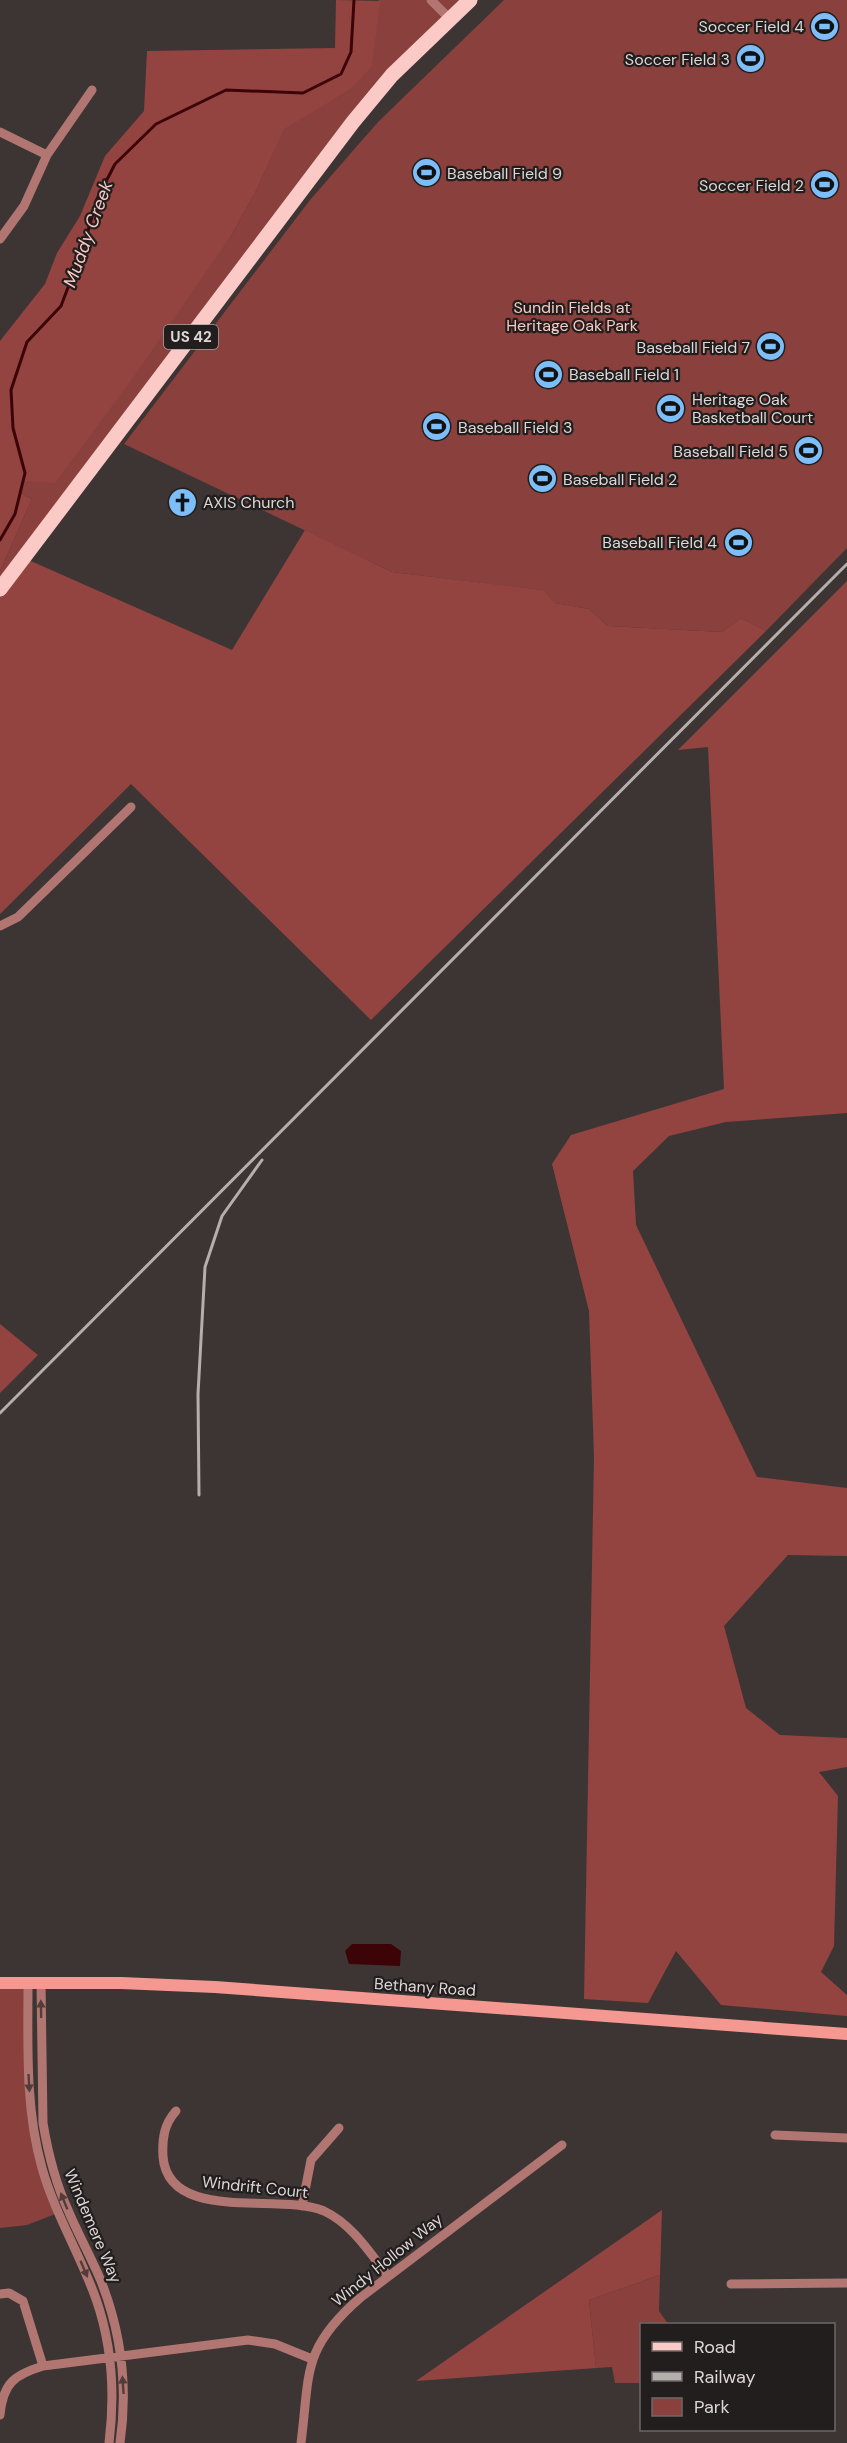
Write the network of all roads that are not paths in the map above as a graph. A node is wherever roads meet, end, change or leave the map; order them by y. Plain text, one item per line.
1 (431, 0) edge
2 (470, 0) edge
3 (449, 18) junction
4 (92, 90) dead end
5 (0, 132) edge
6 (47, 155) junction
7 (0, 239) edge
8 (0, 589) edge
9 (131, 807) dead end
10 (0, 926) edge
11 (0, 1983) edge
12 (28, 1983) junction
13 (41, 1983) junction
14 (847, 2034) edge
15 (176, 2110) dead end
16 (339, 2128) dead end
17 (775, 2135) dead end
18 (847, 2138) edge
19 (562, 2145) dead end
20 (302, 2206) junction
21 (388, 2276) junction
22 (847, 2283) edge
23 (731, 2284) dead end
24 (0, 2294) edge
25 (120, 2356) junction
26 (110, 2358) junction
27 (312, 2359) junction
28 (43, 2366) junction
29 (0, 2415) edge
30 (110, 2443) edge
31 (120, 2443) edge
32 (301, 2443) edge

1 - 3 street
2 - 3 main road, US 42
3 - 8 main road, US 42
4 - 6 street
5 - 6 street
6 - 7 street
9 - 10 street
11 - 12 main road, Bethany Road
12 - 13 main road, Bethany Road
12 -> 26 street, Windemere Way
13 - 14 main road, Bethany Road
25 -> 13 street, Windemere Way
15 - 20 street, Windrift Court
16 - 20 street
17 - 18 street
19 - 21 street, Windy Hollow Way
20 - 21 street, Windrift Court
21 - 27 street, Windy Hollow Way
22 - 23 street
24 - 28 street
25 - 26 street
25 - 27 street
31 -> 25 street, Windemere Way
26 - 28 street
26 - 30 street, Windemere Way
27 - 32 street, Windy Hollow Way
28 - 29 street

